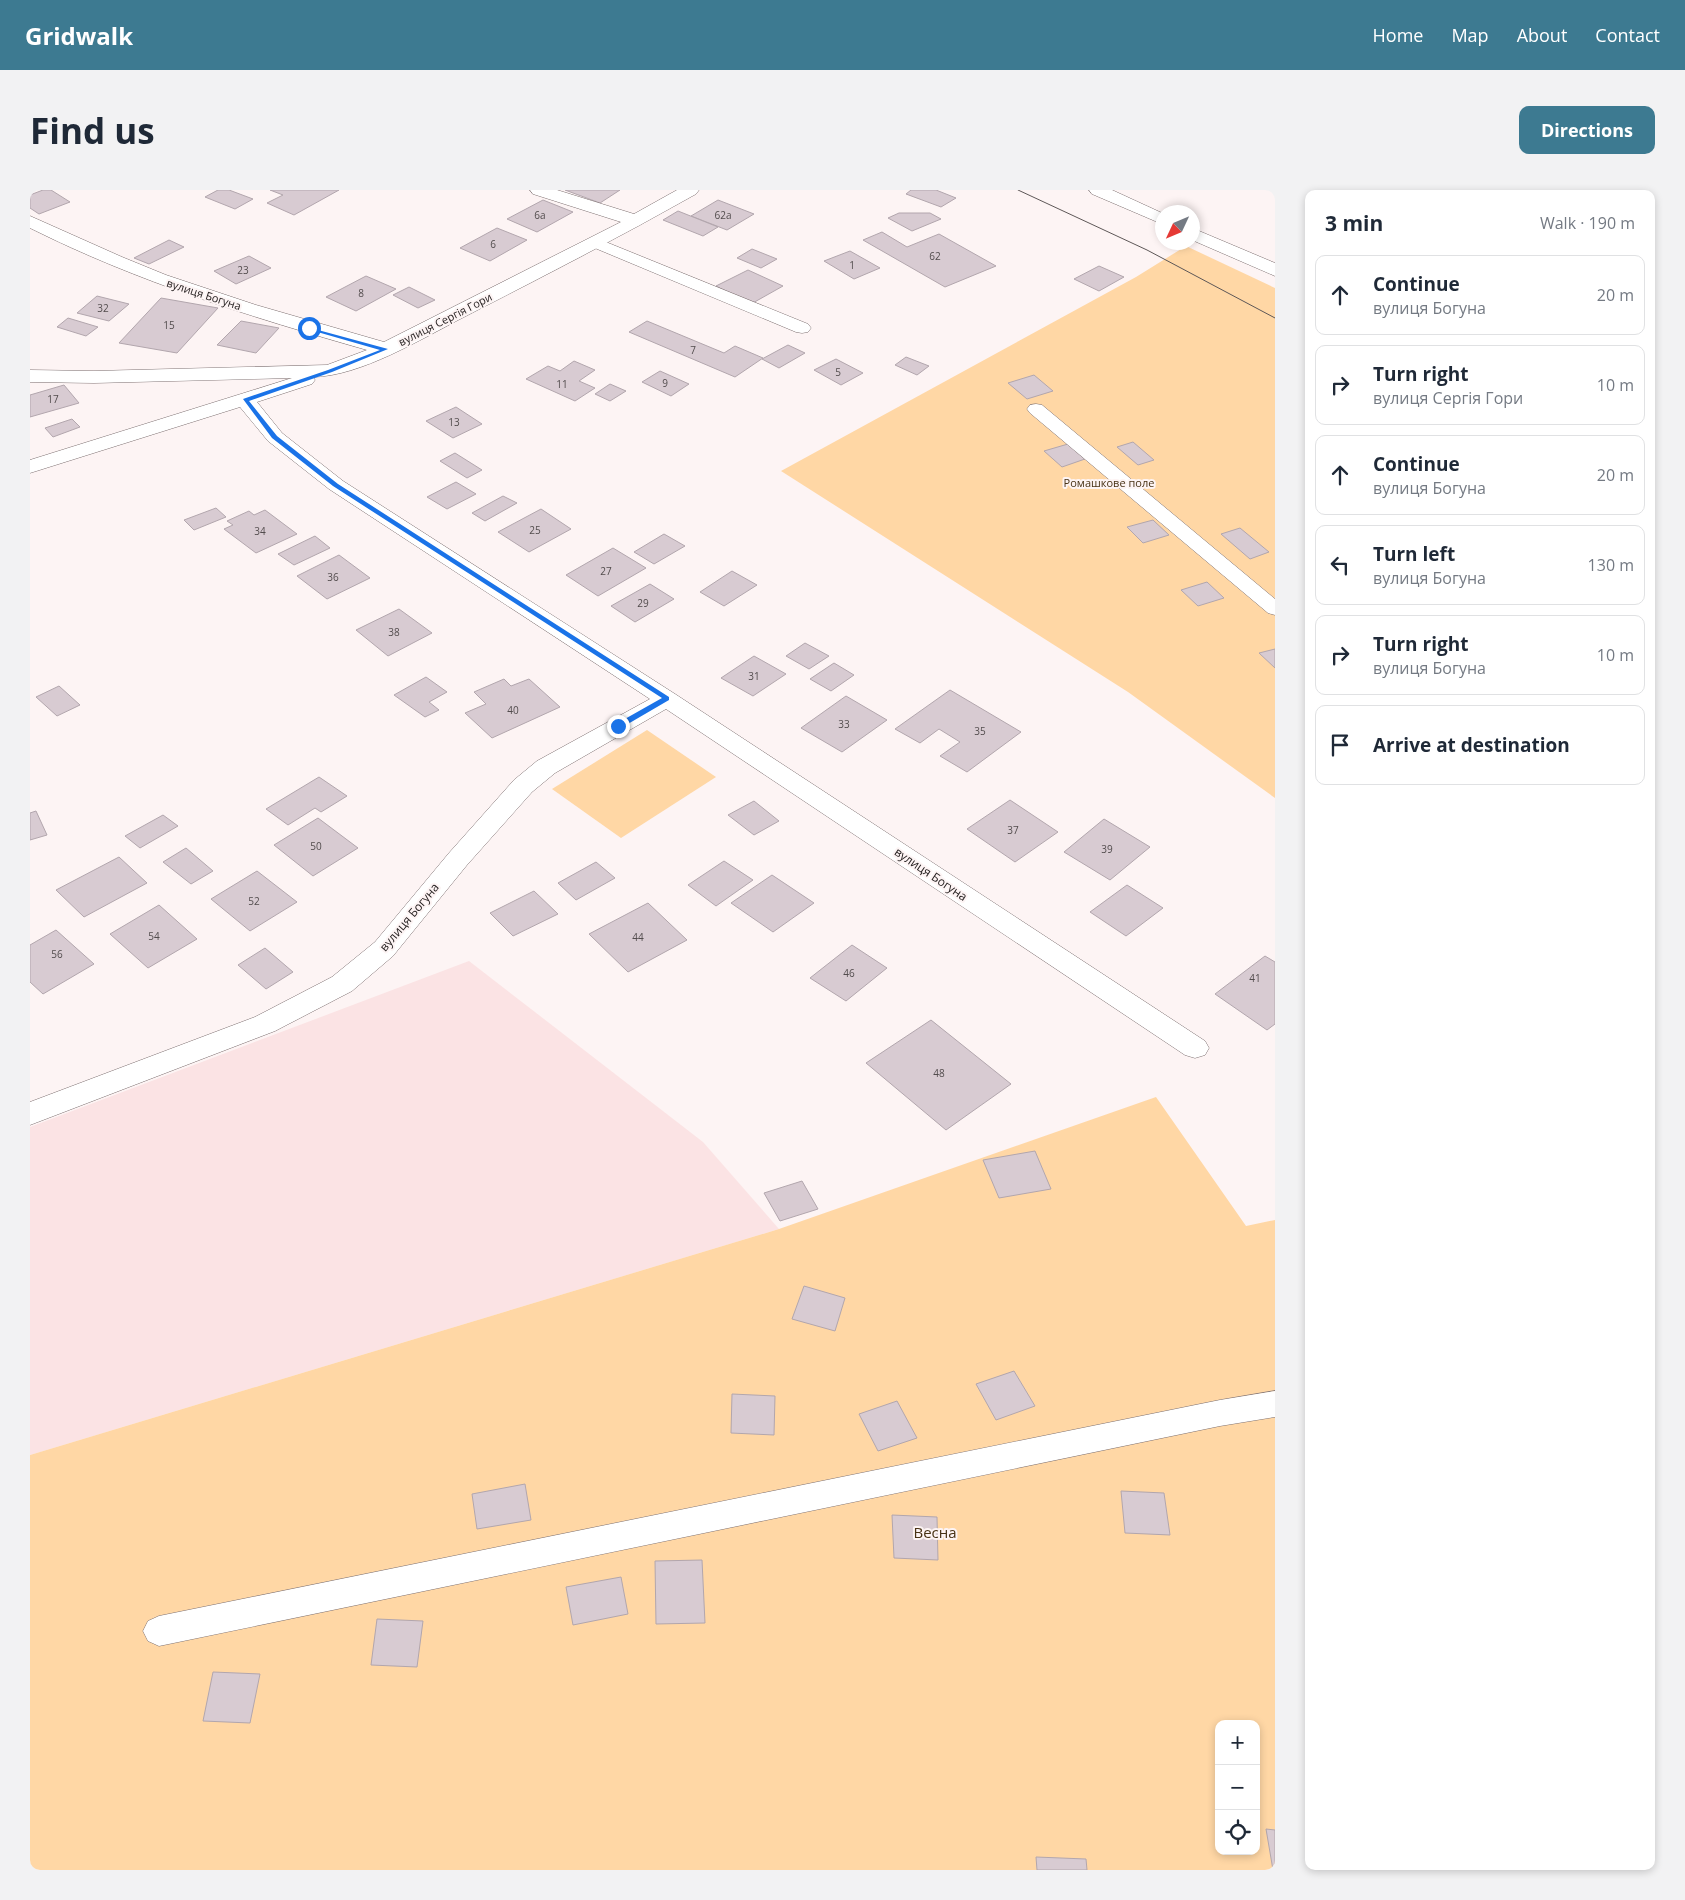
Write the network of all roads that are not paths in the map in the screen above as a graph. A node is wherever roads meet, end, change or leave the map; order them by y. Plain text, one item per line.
1 (539, 190) edge
2 (690, 190) edge
3 (1098, 190) edge
4 (1155, 216) edge
5 (30, 221) edge
6 (636, 222) junction
7 (1200, 237) edge
8 (596, 243) junction
9 (1275, 270) edge
10 (802, 328) dead end
11 (386, 349) junction
12 (330, 371) junction
13 (30, 376) edge
14 (246, 400) junction
15 (1036, 409) dead end
16 (30, 466) edge
17 (1275, 609) edge
18 (667, 698) junction
19 (1195, 1048) dead end
20 (30, 1114) edge
21 (1275, 1404) edge
22 (159, 1631) dead end

1 - 6 street
2 - 6 street, вулиця Сергія Гори
3 - 4 street
5 - 11 street, вулиця Богуна
6 - 8 street, вулиця Сергія Гори
7 - 9 street
8 - 10 lane
8 - 11 street, вулиця Сергія Гори
11 - 12 street, вулиця Сергія Гори
12 - 13 street, вулиця Сергія Гори
12 - 14 street
14 - 16 street
14 - 18 street, вулиця Богуна
15 - 17 lane
18 - 19 street, вулиця Богуна
18 - 20 street, вулиця Богуна
21 - 22 lane

